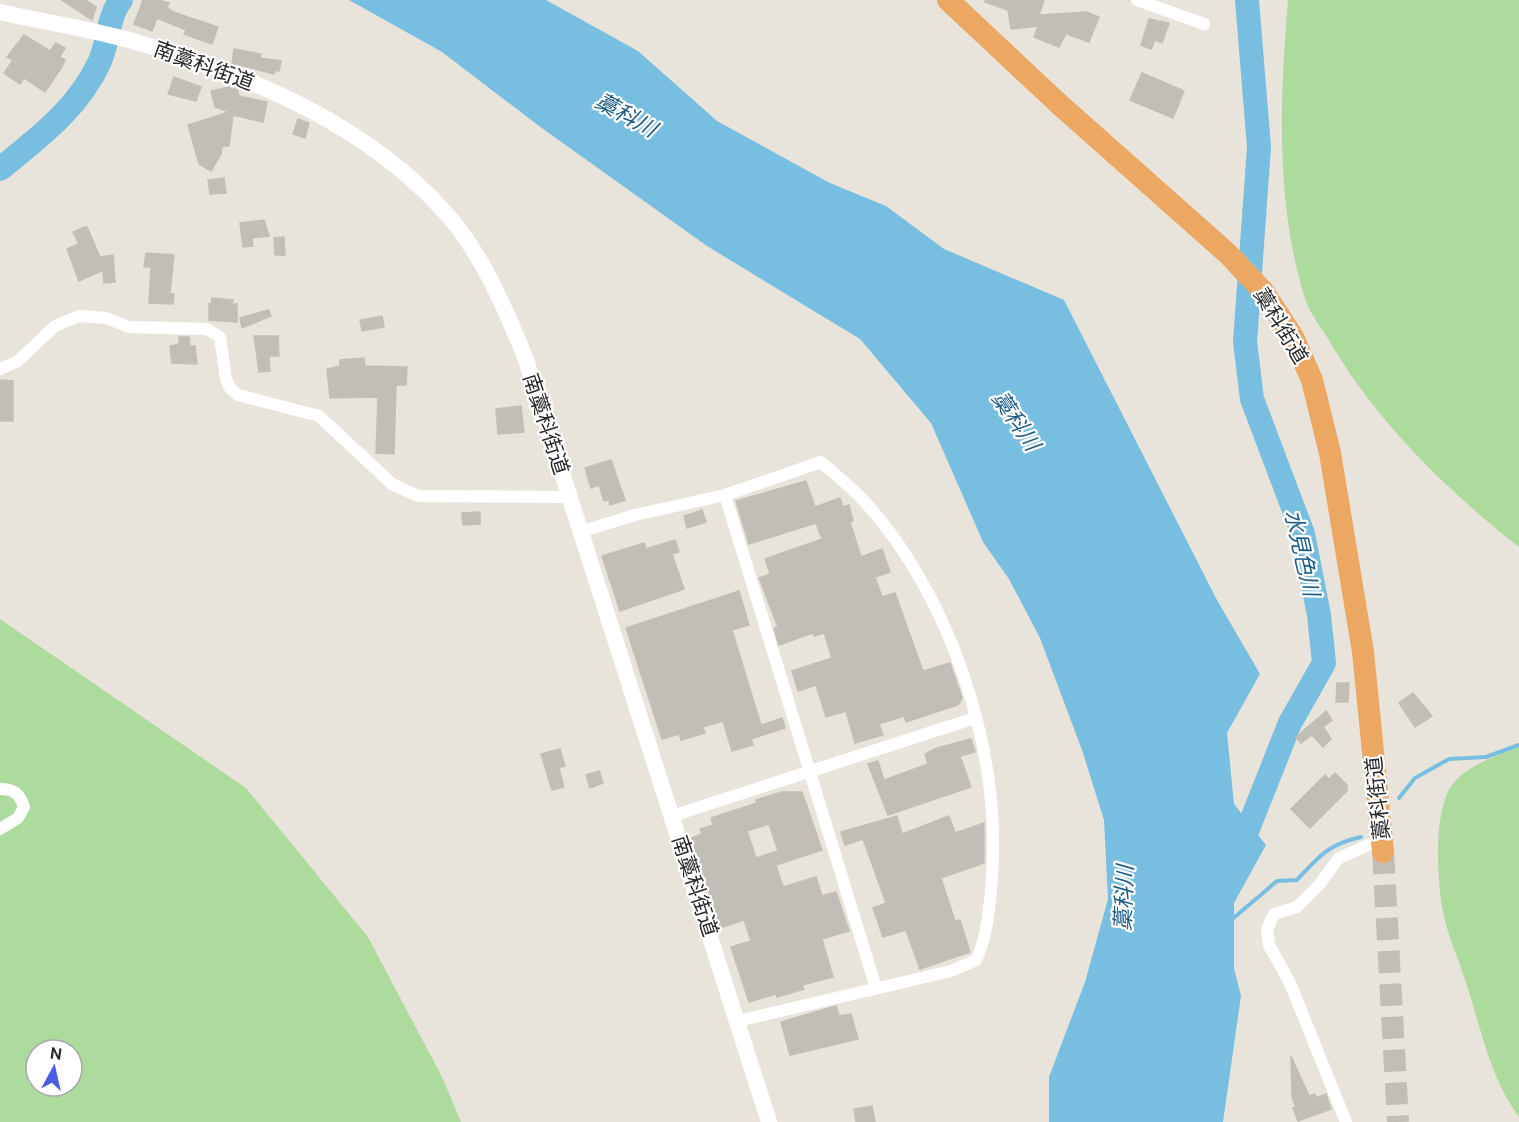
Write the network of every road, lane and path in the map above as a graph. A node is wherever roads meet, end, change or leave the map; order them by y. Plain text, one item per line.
1 (948, 0) edge
2 (1137, 0) edge
3 (0, 12) edge
4 (1204, 24) dead end
5 (0, 369) edge
6 (725, 495) junction
7 (569, 496) junction
8 (583, 531) junction
9 (975, 718) junction
10 (809, 772) junction
11 (0, 789) edge
12 (672, 816) junction
13 (0, 829) edge
14 (1383, 845) joint
15 (876, 987) junction
16 (738, 1021) junction
17 (770, 1122) edge
18 (1346, 1122) edge

1 - 14 highway, 藁科街道
2 - 4 street
3 - 7 main road, 南藁科街道
5 - 7 street
6 - 8 street
6 - 9 street
6 - 10 street
7 - 8 main road, 南藁科街道
8 - 12 main road, 南藁科街道
9 - 10 street
9 - 15 street
10 - 12 street
10 - 15 street
11 - 13 street
12 - 16 main road, 南藁科街道
14 - 18 street
15 - 16 street
16 - 17 main road, 南藁科街道

